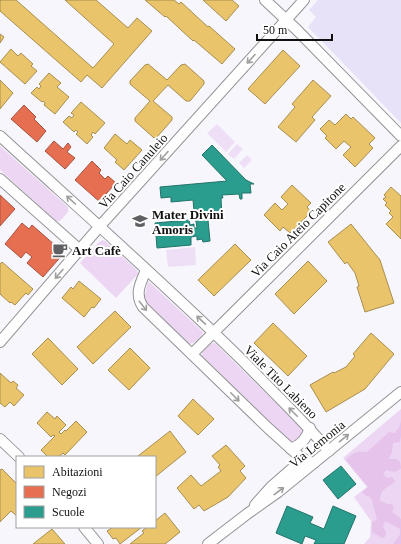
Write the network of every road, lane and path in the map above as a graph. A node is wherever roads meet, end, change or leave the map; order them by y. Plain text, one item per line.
1 (266, 0) edge
2 (304, 0) edge
3 (286, 20) junction
4 (0, 136) edge
5 (401, 136) edge
6 (401, 146) edge
7 (0, 179) edge
8 (100, 226) junction
9 (80, 250) junction
10 (146, 270) junction
11 (214, 332) junction
12 (0, 342) edge
13 (192, 354) junction
14 (401, 392) edge
15 (310, 428) junction
16 (0, 439) edge
17 (291, 449) junction
18 (329, 451) junction
19 (18, 456) edge
20 (304, 459) junction
21 (314, 463) junction
22 (247, 514) junction
23 (85, 528) edge
24 (98, 544) edge
25 (208, 544) edge

1 - 3 street
2 - 3 street, Via Caio Canuleio
3 - 5 street
3 -> 8 street, Via Caio Canuleio
8 -> 4 street, Viale Tito Labieno
6 - 11 street, Via Caio Ateio Capitone
7 - 9 street
8 - 9 street, Via Caio Canuleio
8 - 10 street, Viale Tito Labieno
9 -> 12 street, Via Caio Canuleio
11 -> 10 street, Viale Tito Labieno
10 -> 13 street
11 - 13 street
15 -> 11 street, Viale Tito Labieno
13 -> 17 street
18 -> 14 street, Via Lemonia
15 - 17 street
15 - 18 street, Viale Tito Labieno
16 - 19 street
17 - 20 street
18 - 21 street, Via Lemonia
20 - 21 street
20 - 22 street, Via Lemonia
22 -> 21 street, Via Lemonia
22 - 25 street, Via Lemonia
23 - 24 street

